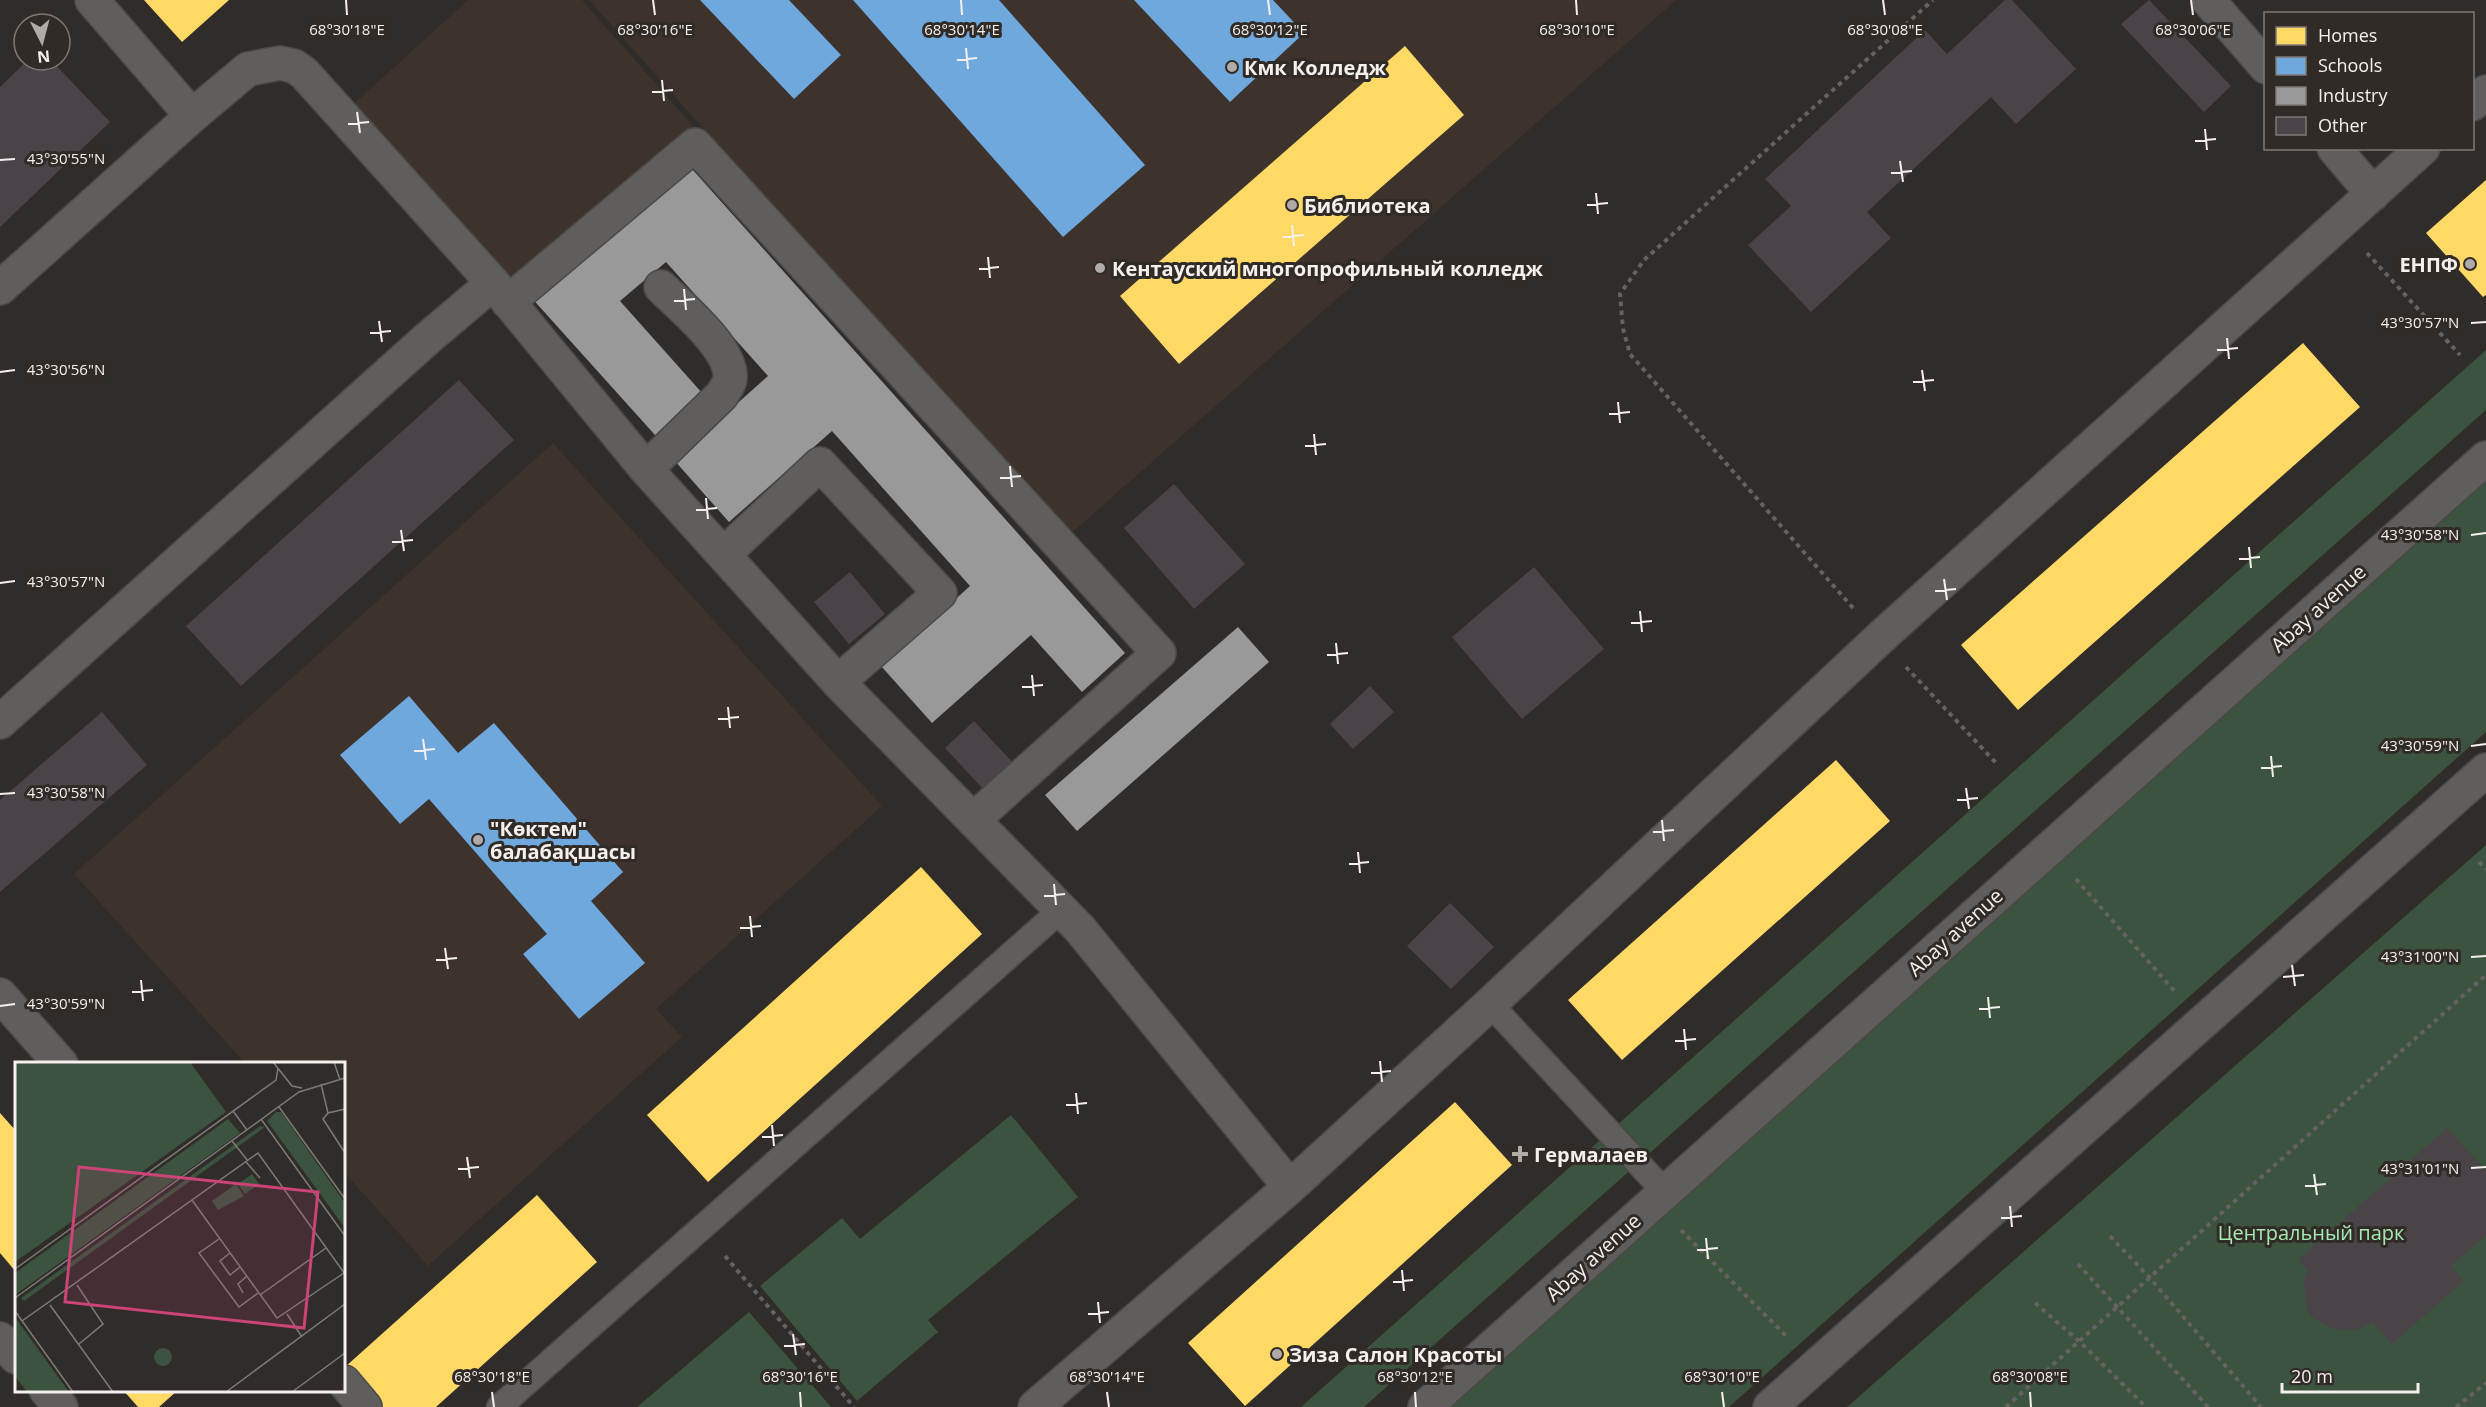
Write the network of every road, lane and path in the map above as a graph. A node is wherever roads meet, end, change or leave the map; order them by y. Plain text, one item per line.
1 (92, 0) edge
2 (1933, 0) edge
3 (2208, 0) edge
4 (2264, 66) edge
5 (2486, 92) edge
6 (2474, 102) edge
7 (192, 116) junction
8 (2336, 150) edge
9 (2421, 150) edge
10 (2373, 194) junction
11 (2341, 223) junction
12 (661, 287) dead end
13 (0, 288) edge
14 (500, 292) junction
15 (2460, 355) dead end
16 (2486, 458) edge
17 (646, 469) junction
18 (724, 554) junction
19 (1880, 638) junction
20 (838, 682) junction
21 (0, 722) edge
22 (1998, 765) dead end
23 (2486, 770) edge
24 (973, 820) junction
25 (2049, 848) junction
26 (2479, 862) dead end
27 (2486, 869) edge
28 (1061, 910) junction
29 (2486, 975) edge
30 (0, 995) edge
31 (1490, 1004) junction
32 (2202, 1023) junction
33 (59, 1062) edge
34 (1290, 1187) junction
35 (1659, 1197) junction
36 (2110, 1236) dead end
37 (718, 1248) dead end
38 (2078, 1264) dead end
39 (2149, 1277) junction
40 (2036, 1303) dead end
41 (2117, 1306) junction
42 (0, 1339) edge
43 (2080, 1342) junction
44 (15, 1357) edge
45 (1816, 1366) junction
46 (345, 1383) edge
47 (2486, 1383) edge
48 (48, 1392) edge
49 (61, 1407) edge
50 (365, 1407) edge
51 (499, 1407) edge
52 (854, 1407) edge
53 (1035, 1407) edge
54 (1425, 1407) edge
55 (1770, 1407) edge
56 (2006, 1407) edge
57 (2146, 1407) edge
58 (2208, 1407) edge
59 (2262, 1407) edge
60 (2456, 1407) edge

1 - 7 street
2 - 19 path
3 - 4 street
5 - 6 street
7 - 13 street
7 - 14 street
8 - 10 street
9 - 10 street
10 - 11 street
11 - 15 path
11 - 19 street
12 - 17 street
14 - 17 street
14 - 21 street
14 - 24 street
16 - 25 street, Abay avenue
17 - 18 street
18 - 20 street
18 - 20 street
19 - 22 path
19 - 31 street
20 - 24 street
23 - 32 street
24 - 28 street
25 - 32 path
25 - 35 street, Abay avenue
26 - 27 path
28 - 34 street
28 - 51 lane
29 - 39 path
30 - 33 street
31 - 34 street
31 - 35 lane
32 - 45 street
34 - 53 street
35 - 45 path
35 - 54 street, Abay avenue
36 - 39 path
37 - 52 path
38 - 41 path
39 - 41 path
39 - 59 path
40 - 43 path
41 - 43 path
41 - 58 path
42 - 44 street
43 - 56 path
43 - 57 path
45 - 55 street
46 - 50 street
47 - 60 path
48 - 49 street

